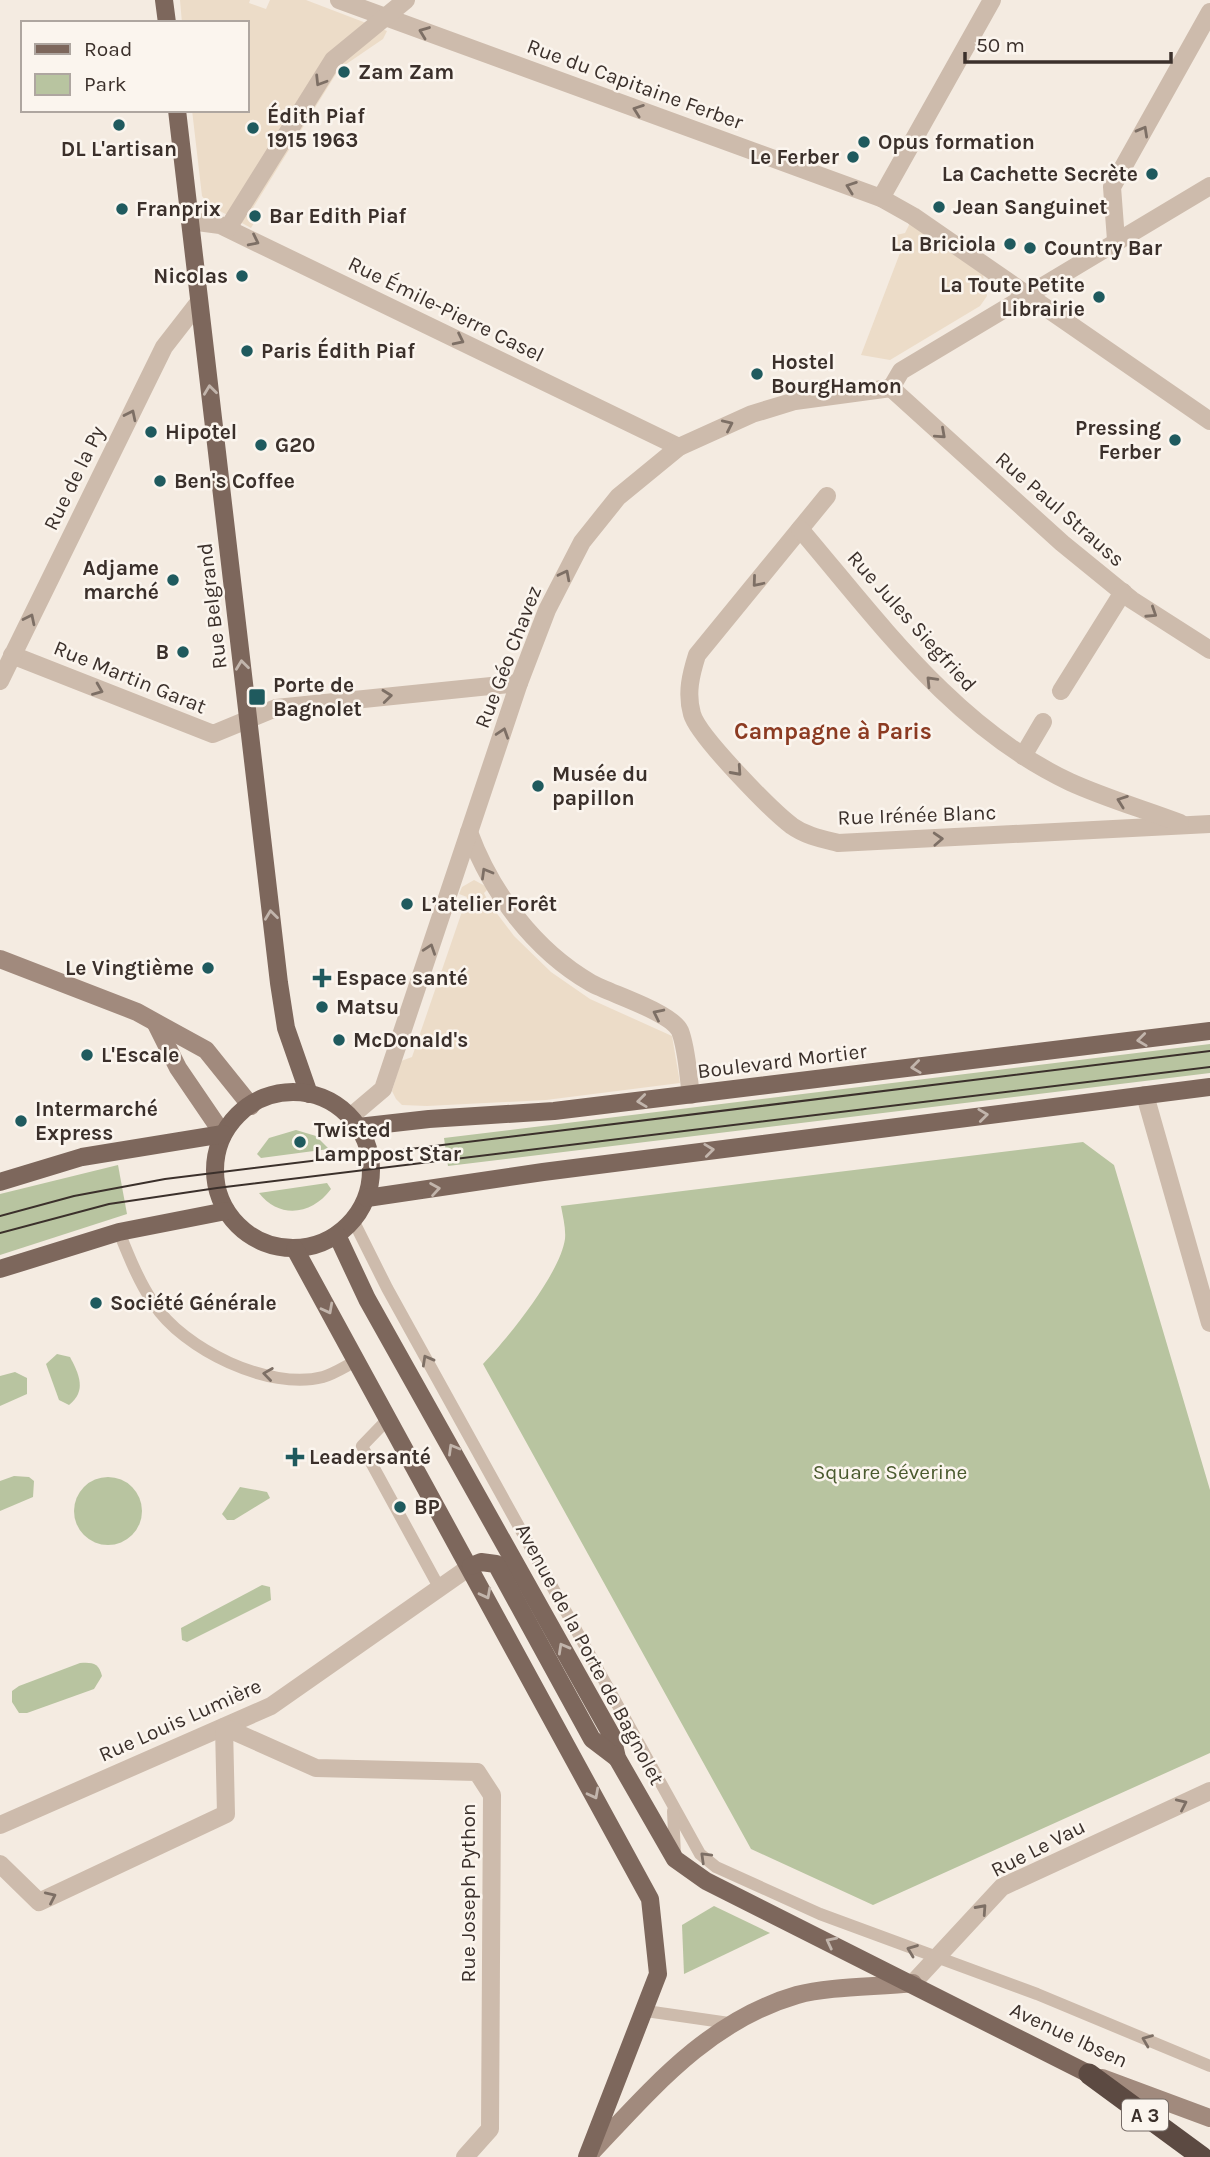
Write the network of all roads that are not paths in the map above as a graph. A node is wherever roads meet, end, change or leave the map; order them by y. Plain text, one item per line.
1 (164, 0) edge
2 (339, 0) edge
3 (406, 0) edge
4 (992, 0) edge
5 (1210, 12) edge
6 (385, 16) junction
7 (167, 21) edge
8 (177, 112) edge
9 (1210, 186) edge
10 (881, 198) junction
11 (190, 220) junction
12 (228, 228) junction
13 (1116, 240) junction
14 (1026, 296) junction
15 (200, 302) junction
16 (891, 388) junction
17 (1210, 421) edge
18 (679, 447) junction
19 (827, 496) dead end
20 (800, 529) junction
21 (1123, 593) junction
22 (1210, 650) edge
23 (12, 655) junction
24 (0, 681) edge
25 (519, 683) junction
26 (1060, 691) dead end
27 (248, 719) junction
28 (1043, 722) dead end
29 (1023, 756) junction
30 (1210, 824) edge
31 (1186, 825) junction
32 (469, 832) junction
33 (0, 958) edge
34 (156, 1024) junction
35 (1210, 1031) edge
36 (1210, 1087) edge
37 (309, 1094) junction
38 (691, 1095) junction
39 (1145, 1095) junction
40 (251, 1106) junction
41 (354, 1122) junction
42 (223, 1135) junction
43 (0, 1182) edge
44 (367, 1198) junction
45 (226, 1211) junction
46 (353, 1220) junction
47 (119, 1232) junction
48 (337, 1235) junction
49 (296, 1250) junction
50 (0, 1269) edge
51 (1210, 1323) edge
52 (356, 1361) junction
53 (389, 1418) junction
54 (471, 1566) junction
55 (440, 1589) junction
56 (223, 1727) junction
57 (617, 1758) junction
58 (1210, 1791) edge
59 (672, 1807) junction
60 (0, 1825) edge
61 (675, 1859) junction
62 (0, 1864) edge
63 (937, 1959) junction
64 (914, 1983) junction
65 (646, 2011) junction
66 (729, 2024) junction
67 (1210, 2066) edge
68 (1089, 2074) junction
69 (1210, 2118) edge
70 (465, 2157) edge
71 (587, 2157) edge
72 (1202, 2157) edge

1 - 7 main road
2 - 6 street, Rue du Capitaine Ferber
3 - 6 street
4 - 10 street
13 -> 5 street
10 -> 6 street, Rue du Capitaine Ferber
6 -> 12 street
8 - 11 main road, Rue Belgrand
9 - 13 street
10 - 14 street, Rue du Capitaine Ferber
11 - 12 street, Rue Émile-Pierre Casel
11 - 15 main road, Rue Belgrand
12 -> 18 street, Rue Émile-Pierre Casel
13 - 14 street
14 - 16 street
14 - 17 street
23 -> 15 street, Rue de la Py
27 -> 15 main road, Rue Belgrand
18 -> 16 street, Rue Géo Chavez
16 -> 21 street, Rue Paul Strauss
25 -> 18 street, Rue Géo Chavez
19 - 20 street, Rue Irénée Blanc
29 -> 20 street, Rue Jules Siegfried
20 -> 31 street, Rue Irénée Blanc
21 -> 22 street, Rue Paul Strauss
21 - 26 street
23 - 24 street, Rue de la Py
23 -> 27 street, Rue Martin Garat
27 -> 25 street, Rue Martin Garat
32 -> 25 street, Rue Géo Chavez
37 -> 27 main road, Rue Belgrand
28 - 29 street
31 -> 29 street, Rue Jules Siegfried
30 - 31 street, Rue Irénée Blanc
38 -> 32 street
41 -> 32 street, Rue Géo Chavez
33 - 34 main road
34 - 40 main road
34 - 42 main road
35 -> 38 main road, Boulevard Mortier
36 - 39 main road
37 - 40 main road
37 - 41 main road
38 -> 41 main road, Boulevard Mortier
44 -> 39 main road
39 - 51 street
40 - 42 main road
41 - 44 main road
42 - 43 main road
42 - 45 main road
44 - 46 main road
45 - 47 main road
45 - 49 main road
46 - 48 main road
59 -> 46 lane
47 - 50 main road
52 -> 47 lane
48 - 49 main road
57 -> 48 main road, Avenue de la Porte de Bagnolet
49 -> 52 main road
52 - 53 main road
53 - 54 main road
53 - 55 lane
54 - 55 street, Rue Louis Lumière
54 - 57 main road
54 -> 65 main road
55 - 56 street, Rue Louis Lumière
56 - 60 street, Rue Louis Lumière
62 -> 56 street
56 - 70 street, Rue Joseph Python
57 - 61 main road, Avenue de la Porte de Bagnolet
63 -> 58 street, Rue Le Vau
59 - 61 lane
63 -> 59 lane
64 -> 61 main road, Avenue de la Porte de Bagnolet
63 - 64 street, Rue Le Vau
67 -> 63 lane
64 - 66 main road
64 - 68 main road, Avenue Ibsen
65 - 66 lane
65 - 71 main road
66 - 71 main road
68 - 69 main road, Avenue Ibsen
68 - 72 highway, A 3

